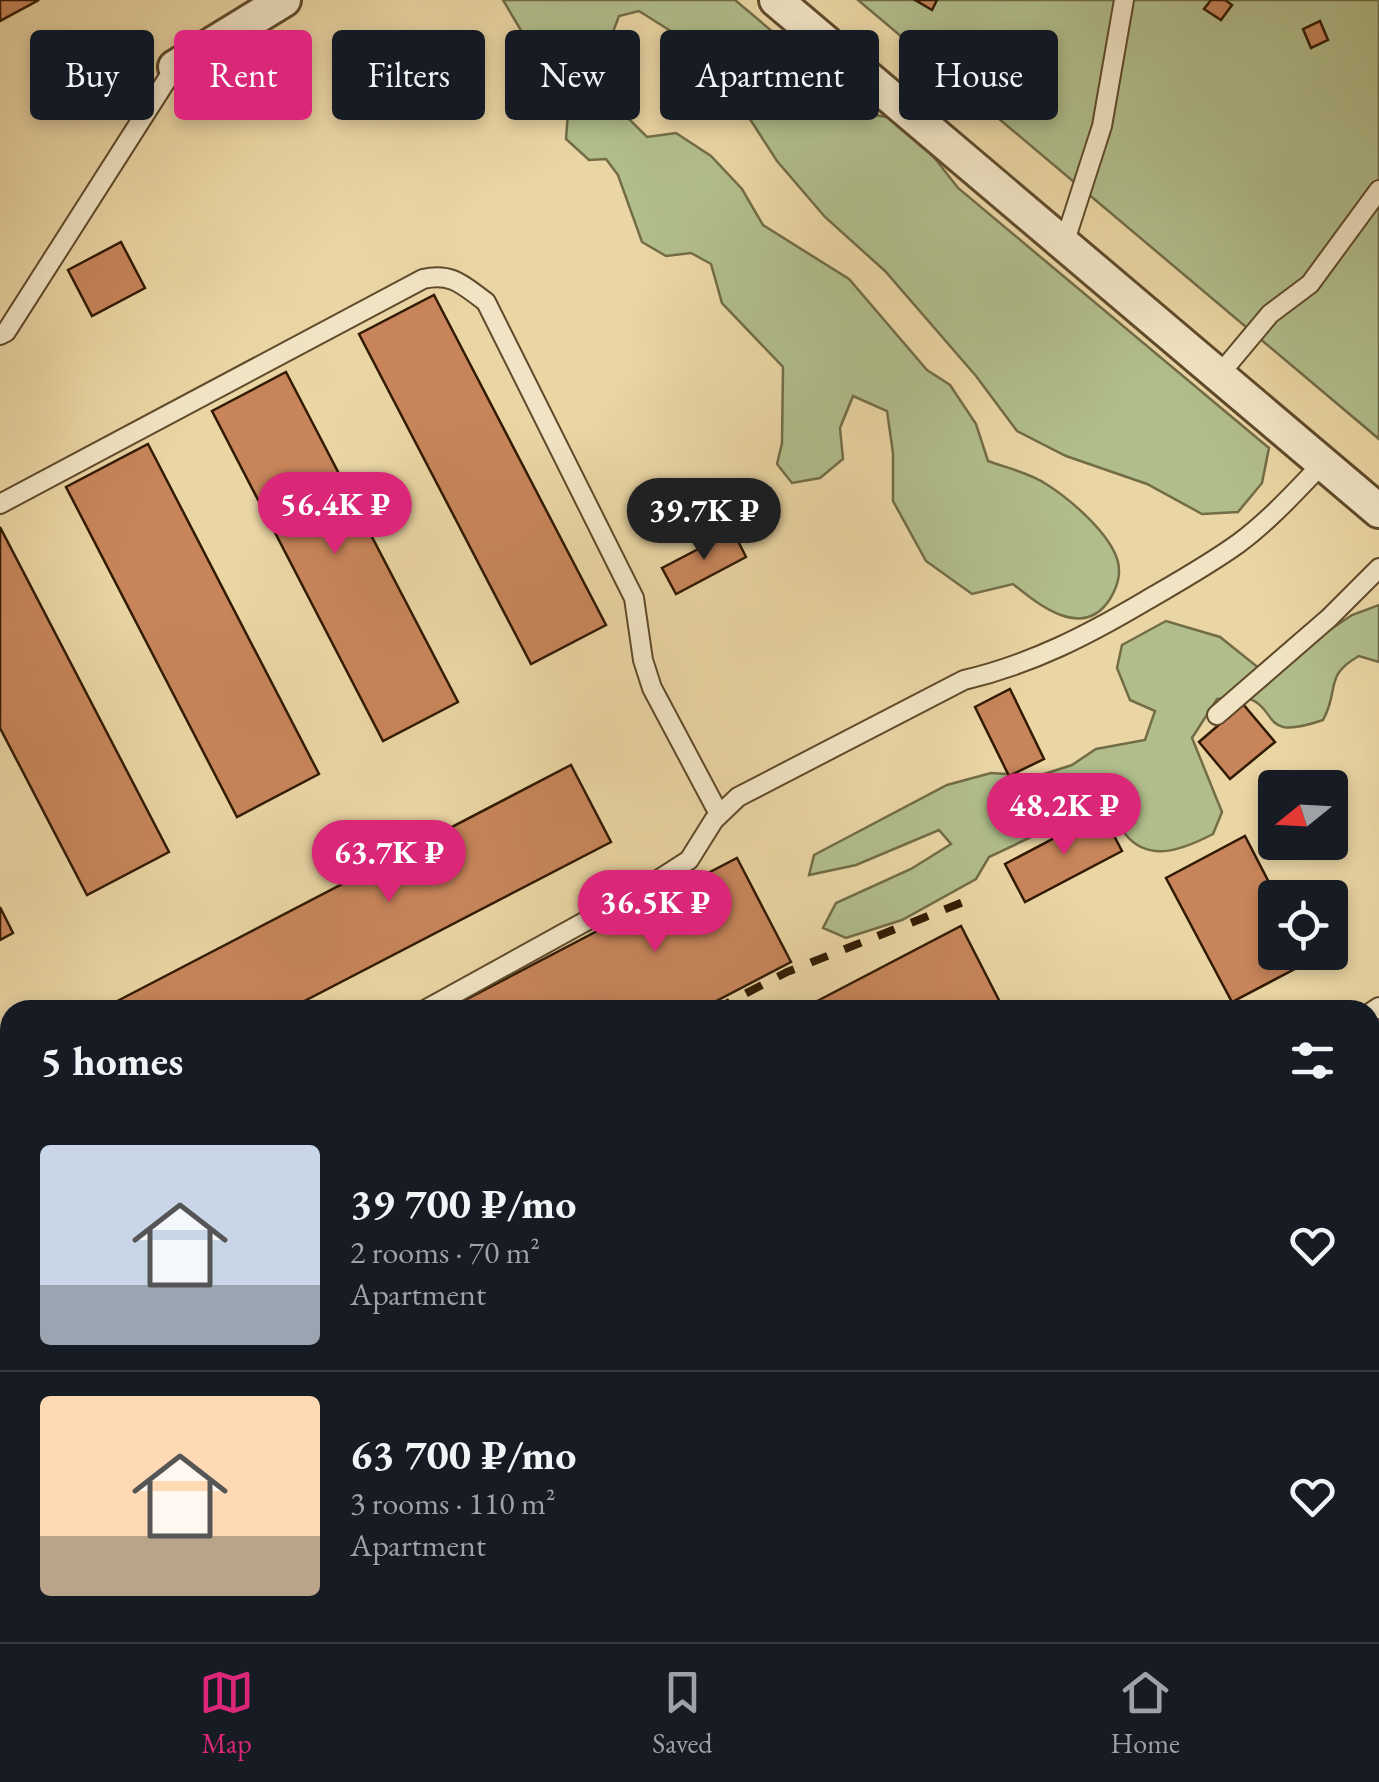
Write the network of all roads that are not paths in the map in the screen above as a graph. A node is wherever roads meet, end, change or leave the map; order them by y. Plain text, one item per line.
1 (284, 0) edge
2 (776, 0) edge
3 (1124, 0) edge
4 (235, 30) edge
5 (174, 69) edge
6 (1379, 190) edge
7 (1064, 244) junction
8 (0, 334) edge
9 (1219, 375) junction
10 (1322, 463) junction
11 (0, 504) edge
12 (1379, 510) edge
13 (1379, 568) edge
14 (1218, 715) dead end
15 (720, 814) junction
16 (443, 1000) edge

1 - 4 street
2 - 7 street
3 - 7 lane
5 - 8 lane
6 - 9 lane
7 - 9 street
9 - 10 street
10 - 12 street
10 - 15 lane
11 - 15 lane
13 - 14 lane
15 - 16 lane

